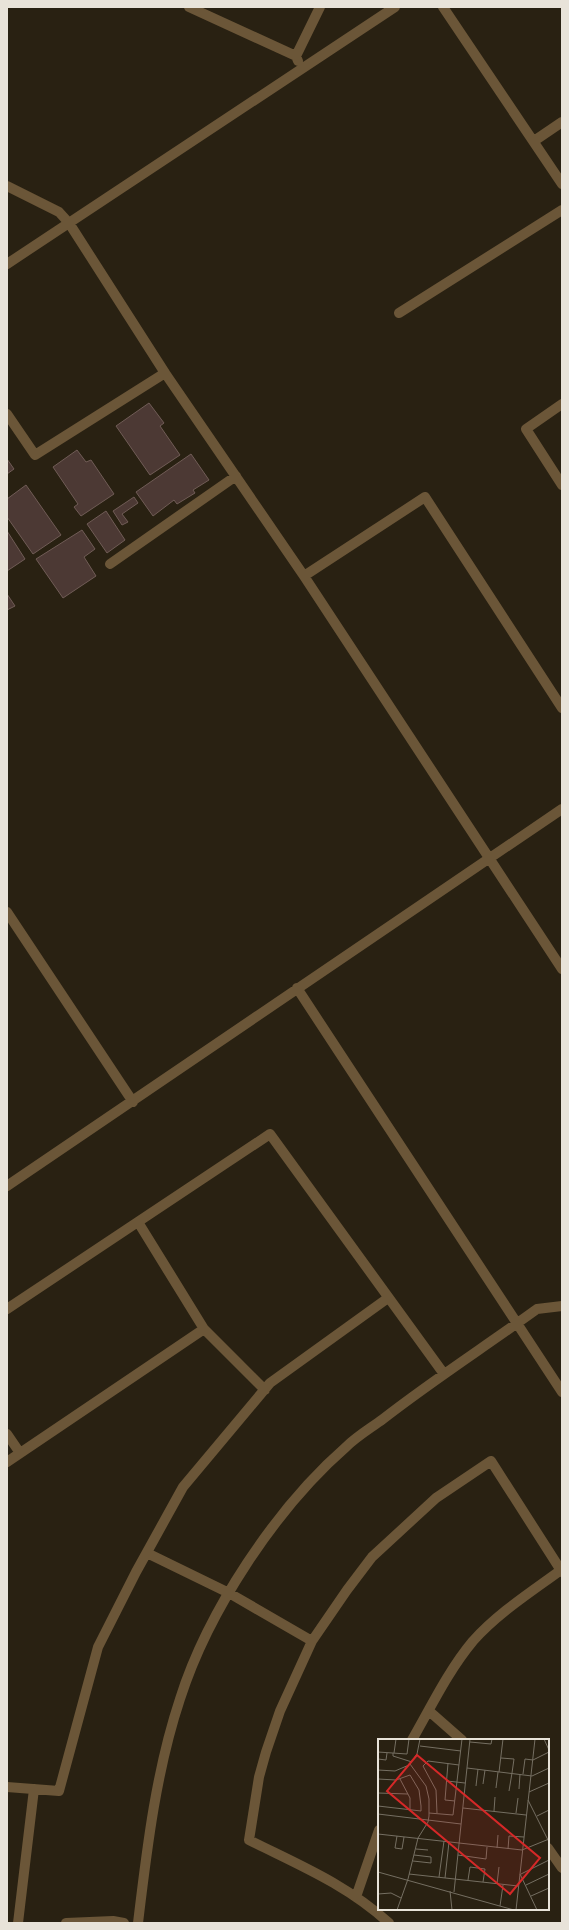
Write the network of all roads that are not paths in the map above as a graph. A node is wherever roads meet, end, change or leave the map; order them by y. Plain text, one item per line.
1 (189, 7) edge
2 (320, 7) edge
3 (395, 7) edge
4 (442, 7) edge
5 (296, 56) junction
6 (302, 69) junction
7 (562, 122) edge
8 (534, 141) junction
9 (562, 184) edge
10 (7, 186) edge
11 (562, 210) edge
12 (69, 223) junction
13 (7, 264) edge
14 (399, 313) dead end
15 (165, 373) junction
16 (562, 404) edge
17 (7, 414) edge
18 (236, 476) junction
19 (562, 485) edge
20 (110, 564) dead end
21 (304, 576) junction
22 (562, 708) edge
23 (562, 809) edge
24 (488, 858) junction
25 (7, 912) edge
26 (559, 957) edge
27 (562, 969) edge
28 (297, 988) junction
29 (133, 1102) junction
30 (7, 1186) edge
31 (138, 1222) junction
32 (388, 1298) junction
33 (562, 1306) edge
34 (7, 1308) edge
35 (517, 1324) junction
36 (204, 1329) junction
37 (444, 1374) junction
38 (265, 1390) junction
39 (562, 1392) edge
40 (7, 1434) edge
41 (20, 1453) junction
42 (7, 1462) edge
43 (147, 1553) junction
44 (562, 1571) edge
45 (229, 1594) junction
46 (312, 1641) junction
47 (429, 1711) junction
48 (413, 1739) edge
49 (461, 1739) edge
50 (7, 1787) edge
51 (34, 1789) junction
52 (378, 1833) edge
53 (549, 1849) edge
54 (562, 1868) edge
55 (356, 1897) junction
56 (114, 1922) edge
57 (18, 1923) edge
58 (66, 1923) edge
59 (124, 1923) edge
60 (138, 1923) edge
61 (389, 1923) edge

1 - 5 street
2 - 5 street
3 - 6 street
4 - 8 street
5 - 6 street
6 - 12 street
7 - 8 street
8 - 9 street
10 - 12 street
11 - 14 street
12 - 13 street
12 - 15 street
15 - 17 street
15 - 18 street
16 - 19 street
18 - 20 street
18 - 21 street
21 - 22 street
21 - 24 street
23 - 24 street
24 - 26 street
24 - 28 street
25 - 29 street
26 - 27 street
28 - 29 street
28 - 35 street
29 - 30 street
31 - 32 street
31 - 34 street
31 - 36 street
32 - 37 street
32 - 38 street
33 - 35 street
35 - 37 street
35 - 39 street
36 - 38 street
36 - 41 street
37 - 45 street
38 - 43 street
40 - 41 street
41 - 42 street
43 - 45 street
43 - 51 street
44 - 46 street
44 - 47 street
45 - 46 street
45 - 60 street
46 - 55 street
47 - 48 street
47 - 49 street
50 - 51 street
51 - 57 street
52 - 55 street
53 - 54 street
55 - 61 street
56 - 58 street
56 - 59 street

